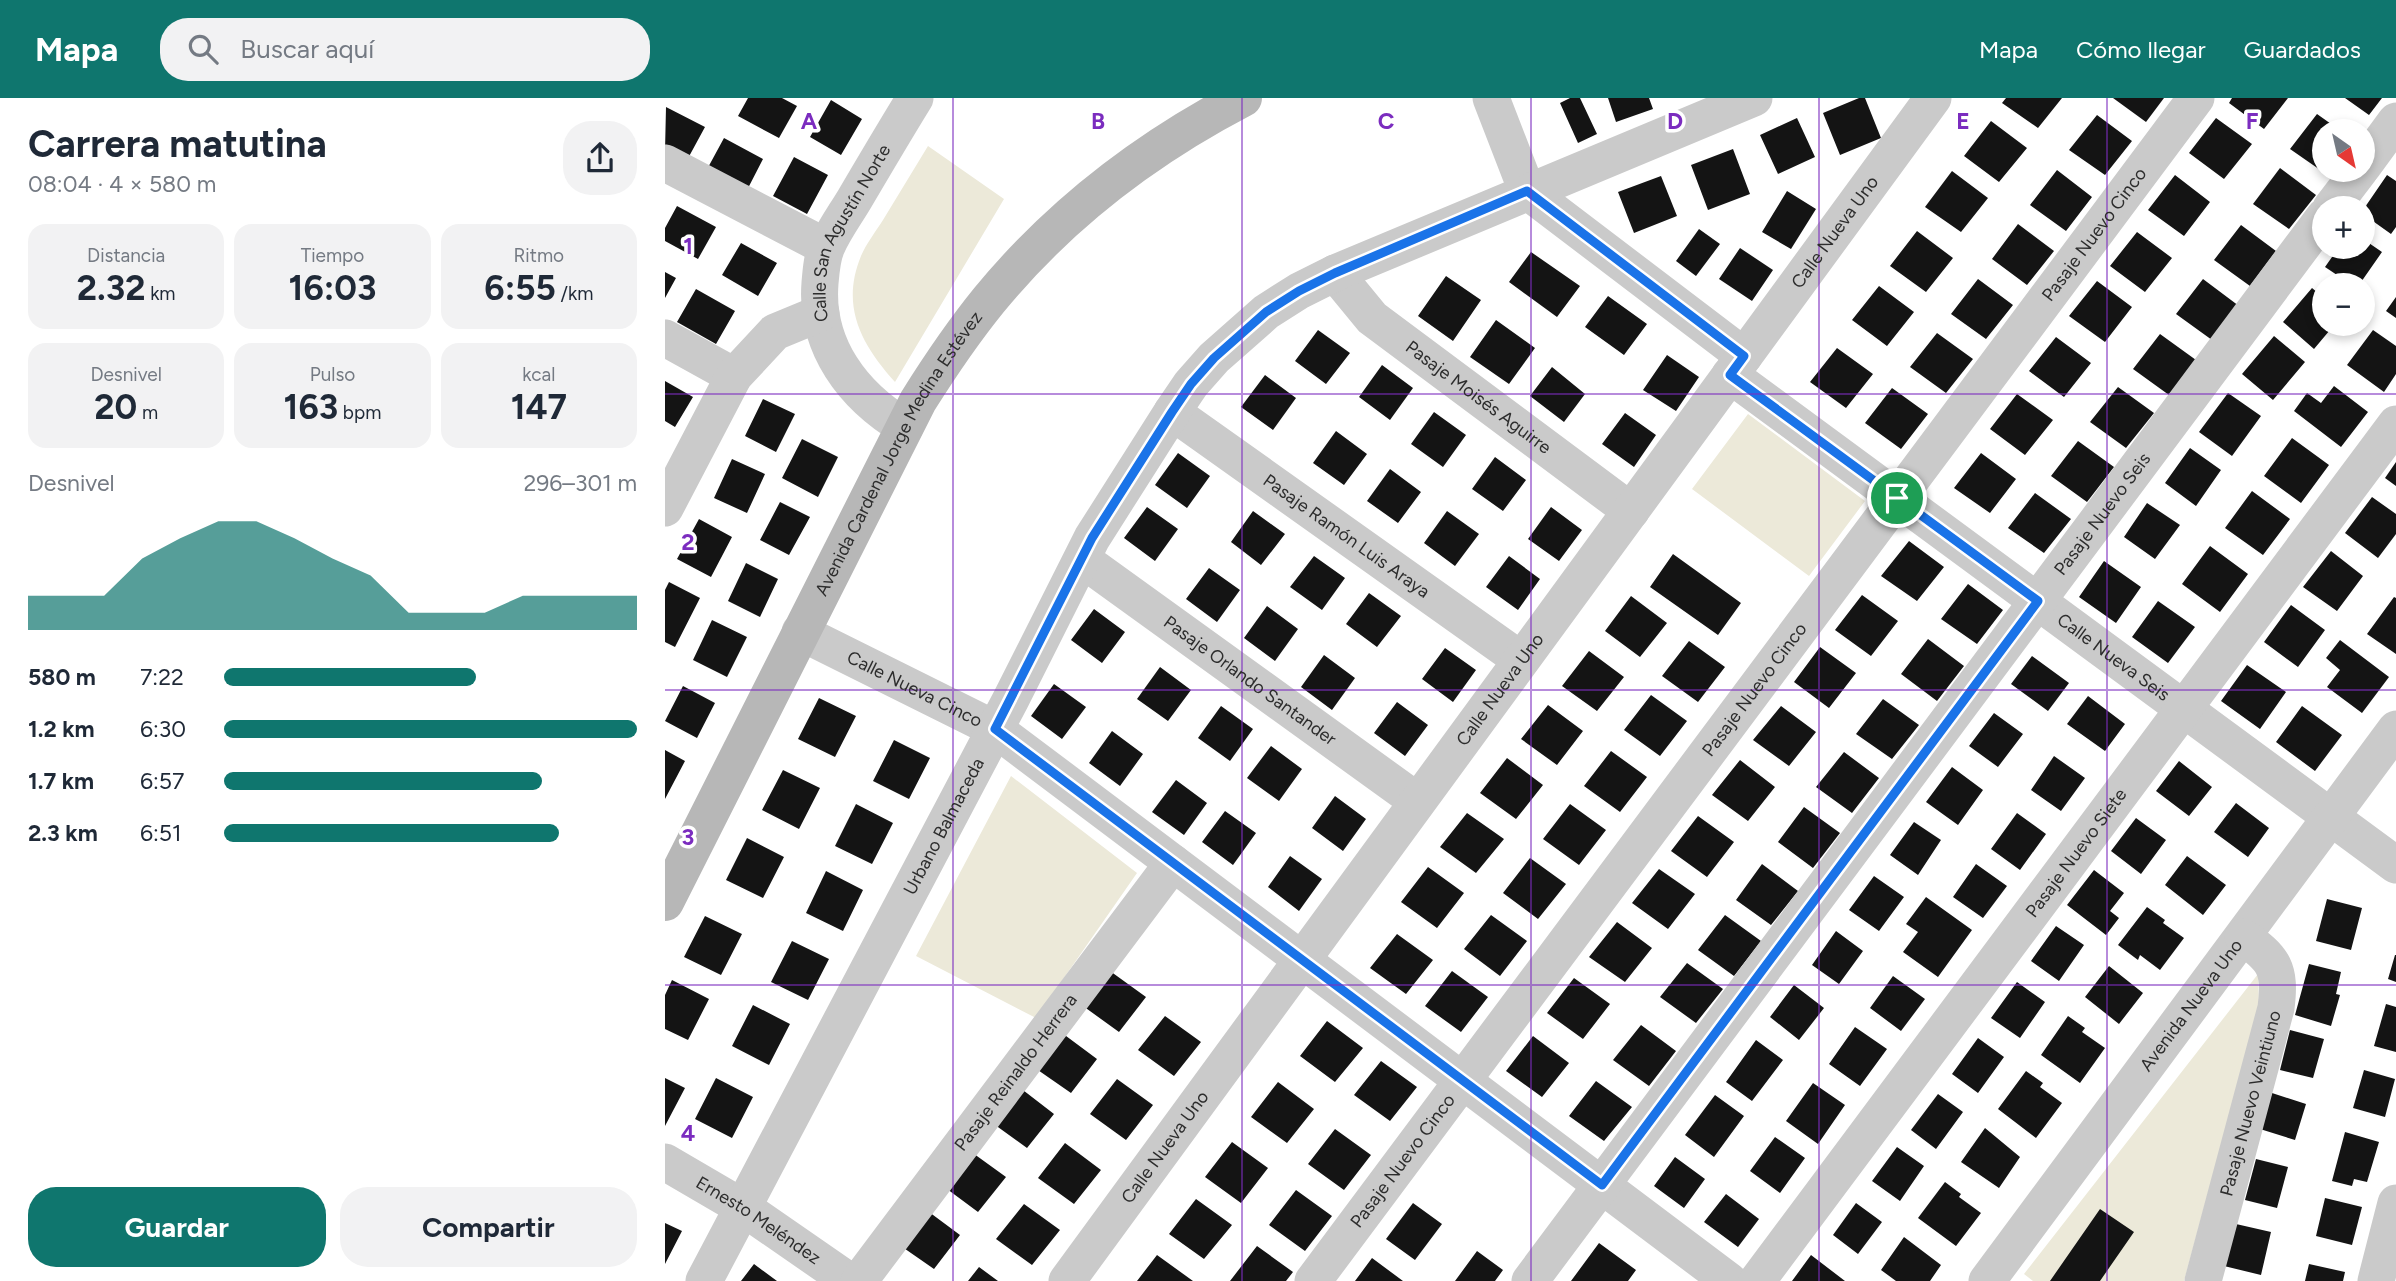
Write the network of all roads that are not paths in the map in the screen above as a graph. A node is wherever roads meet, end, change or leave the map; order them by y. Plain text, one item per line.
1 (915, 98) edge
2 (1243, 98) edge
3 (1491, 98) edge
4 (1754, 98) edge
5 (1933, 98) edge
6 (2196, 98) edge
7 (2396, 121) edge
8 (2375, 149) edge
9 (665, 163) edge
10 (1527, 191) junction
11 (2312, 233) edge
12 (826, 247) junction
13 (1335, 273) junction
14 (821, 313) junction
15 (665, 338) edge
16 (1737, 366) junction
17 (734, 376) junction
18 (1172, 412) junction
19 (2396, 424) edge
20 (905, 427) junction
21 (1897, 498) junction
22 (665, 508) edge
23 (1631, 511) junction
24 (1083, 559) junction
25 (2038, 601) junction
26 (800, 632) junction
27 (1521, 660) junction
28 (2184, 708) junction
29 (995, 729) junction
30 (2396, 729) edge
31 (1417, 802) junction
32 (2331, 817) junction
33 (1173, 863) junction
34 (2396, 865) edge
35 (665, 902) edge
36 (2243, 937) junction
37 (1302, 960) junction
38 (1462, 1080) junction
39 (665, 1163) edge
40 (1602, 1185) junction
41 (2396, 1203) edge
42 (742, 1208) junction
43 (704, 1281) edge
44 (849, 1281) edge
45 (859, 1281) edge
46 (1067, 1281) edge
47 (1313, 1281) edge
48 (1531, 1281) edge
49 (1729, 1281) edge
50 (1757, 1281) edge
51 (1987, 1281) edge
52 (2203, 1281) edge
53 (2376, 1281) edge

1 - 12 street, Calle San Agustín Norte
2 - 20 street, Avenida Cardenal Jorge Medina Estévez
3 - 10 street
4 - 10 street, Urbano Balmaceda
5 - 16 street, Calle Nueva Uno
6 - 21 street, Pasaje Nuevo Cinco
7 - 8 street
9 - 12 street
10 - 13 street, Urbano Balmaceda
10 - 16 street, Calle Nueva Seis
11 - 25 street, Pasaje Nuevo Seis
12 - 14 street, Calle San Agustín Norte
13 - 18 street, Urbano Balmaceda
13 - 23 street, Pasaje Moisés Aguirre
14 - 17 street
14 - 20 street, Calle San Agustín Norte
15 - 17 street
16 - 21 street, Calle Nueva Seis
16 - 23 street, Calle Nueva Uno
17 - 22 street
18 - 24 street, Urbano Balmaceda
18 - 27 street, Pasaje Ramón Luis Araya
19 - 28 street, Pasaje Nuevo Siete
20 - 26 street, Avenida Cardenal Jorge Medina Estévez
21 - 25 street, Calle Nueva Seis
21 - 38 street, Pasaje Nuevo Cinco
23 - 27 street, Calle Nueva Uno
24 - 29 street, Urbano Balmaceda
24 - 31 street, Pasaje Orlando Santander
25 - 28 street, Calle Nueva Seis
25 - 40 street, Pasaje Nuevo Seis
26 - 29 street, Calle Nueva Cinco
26 - 35 street, Avenida Cardenal Jorge Medina Estévez
27 - 31 street, Calle Nueva Uno
28 - 32 street, Calle Nueva Seis
28 - 50 street, Pasaje Nuevo Siete
29 - 33 street, Calle Nueva Cinco
29 - 42 street, Urbano Balmaceda
30 - 32 street, Avenida Nueva Uno
31 - 37 street, Calle Nueva Uno
32 - 34 street, Calle Nueva Seis
32 - 36 street, Avenida Nueva Uno
33 - 37 street, Calle Nueva Cinco
33 - 45 street, Pasaje Reinaldo Herrera
36 - 51 street, Avenida Nueva Uno
36 - 52 street, Pasaje Nuevo Veintiuno
37 - 38 street, Calle Nueva Cinco
37 - 46 street, Calle Nueva Uno
38 - 40 street, Calle Nueva Cinco
38 - 47 street, Pasaje Nuevo Cinco
39 - 42 street, Ernesto Meléndez
40 - 48 street, Pasaje Nuevo Seis
40 - 49 street, Calle Nueva Cinco
41 - 53 street
42 - 43 street, Urbano Balmaceda
42 - 44 street, Ernesto Meléndez

